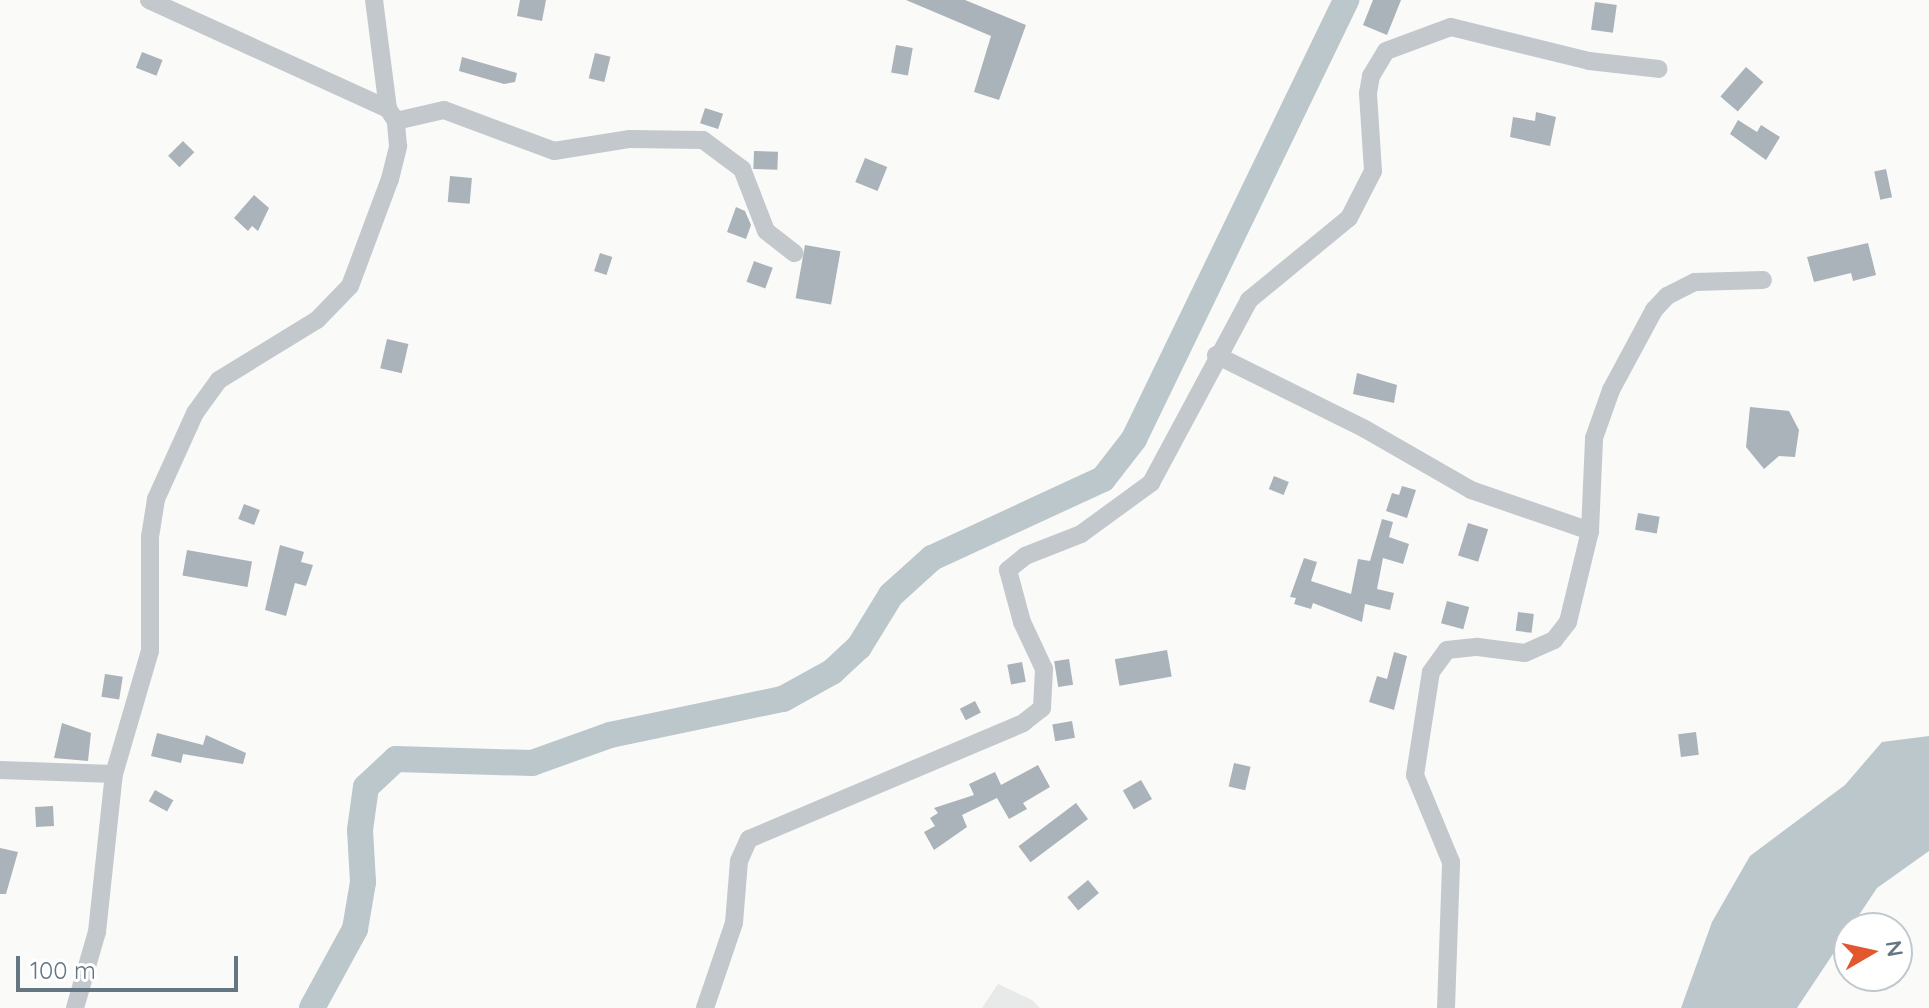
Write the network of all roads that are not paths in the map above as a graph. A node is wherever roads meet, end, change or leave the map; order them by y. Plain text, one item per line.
1 (149, 0) edge
2 (374, 0) edge
3 (1659, 69) dead end
4 (392, 115) junction
5 (794, 253) dead end
6 (1763, 280) dead end
7 (1216, 355) junction
8 (1590, 531) junction
9 (0, 770) edge
10 (114, 774) junction
11 (75, 1008) edge
12 (705, 1008) edge
13 (1446, 1008) edge

1 - 4 street
2 - 4 street
3 - 7 street
4 - 5 street
4 - 10 street
6 - 8 street
7 - 8 street
7 - 12 street
8 - 13 street
9 - 10 street
10 - 11 street

